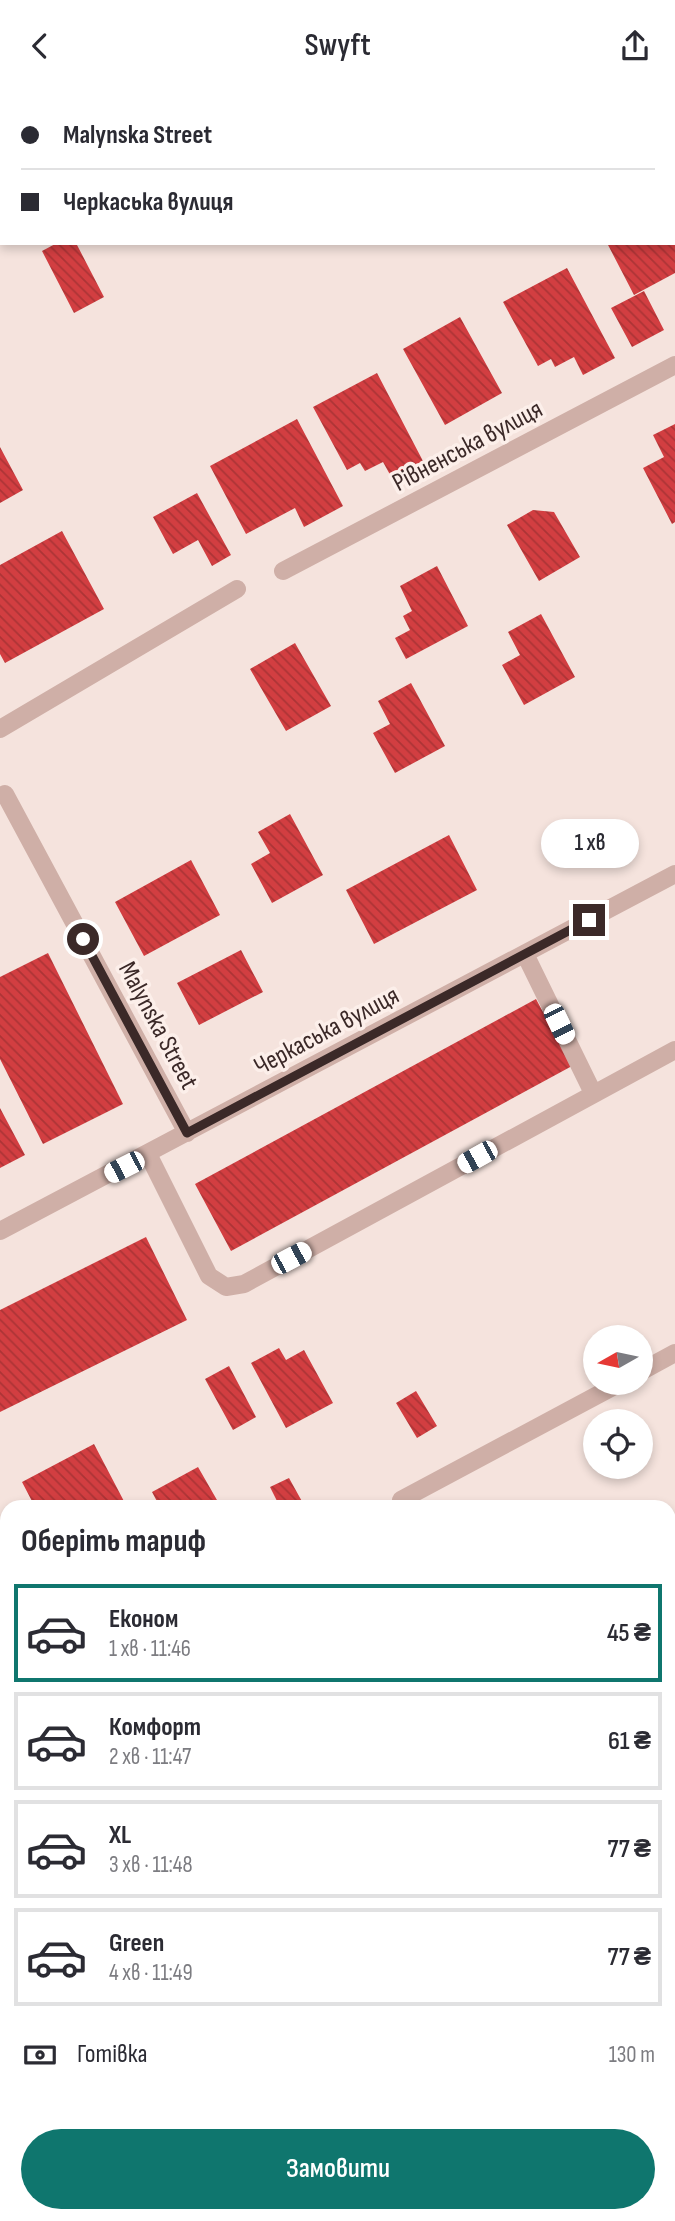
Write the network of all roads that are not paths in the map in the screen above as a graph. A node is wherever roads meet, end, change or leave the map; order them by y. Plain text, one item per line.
1 (675, 365) edge
2 (283, 571) dead end
3 (237, 589) dead end
4 (0, 729) edge
5 (5, 794) dead end
6 (675, 874) edge
7 (524, 954) junction
8 (675, 1050) edge
9 (593, 1093) junction
10 (187, 1133) junction
11 (148, 1154) junction
12 (0, 1231) edge
13 (675, 1353) edge
14 (653, 1365) edge
15 (598, 1395) edge
16 (406, 1500) edge

1 - 2 street, Рівненська вулиця
3 - 4 street
5 - 10 street, Malynska Street
6 - 7 street, Черкаська вулиця
7 - 9 street
7 - 10 street, Черкаська вулиця
8 - 9 street
9 - 11 street
10 - 11 street, Черкаська вулиця
11 - 12 street, Черкаська вулиця
13 - 14 street
15 - 16 street

